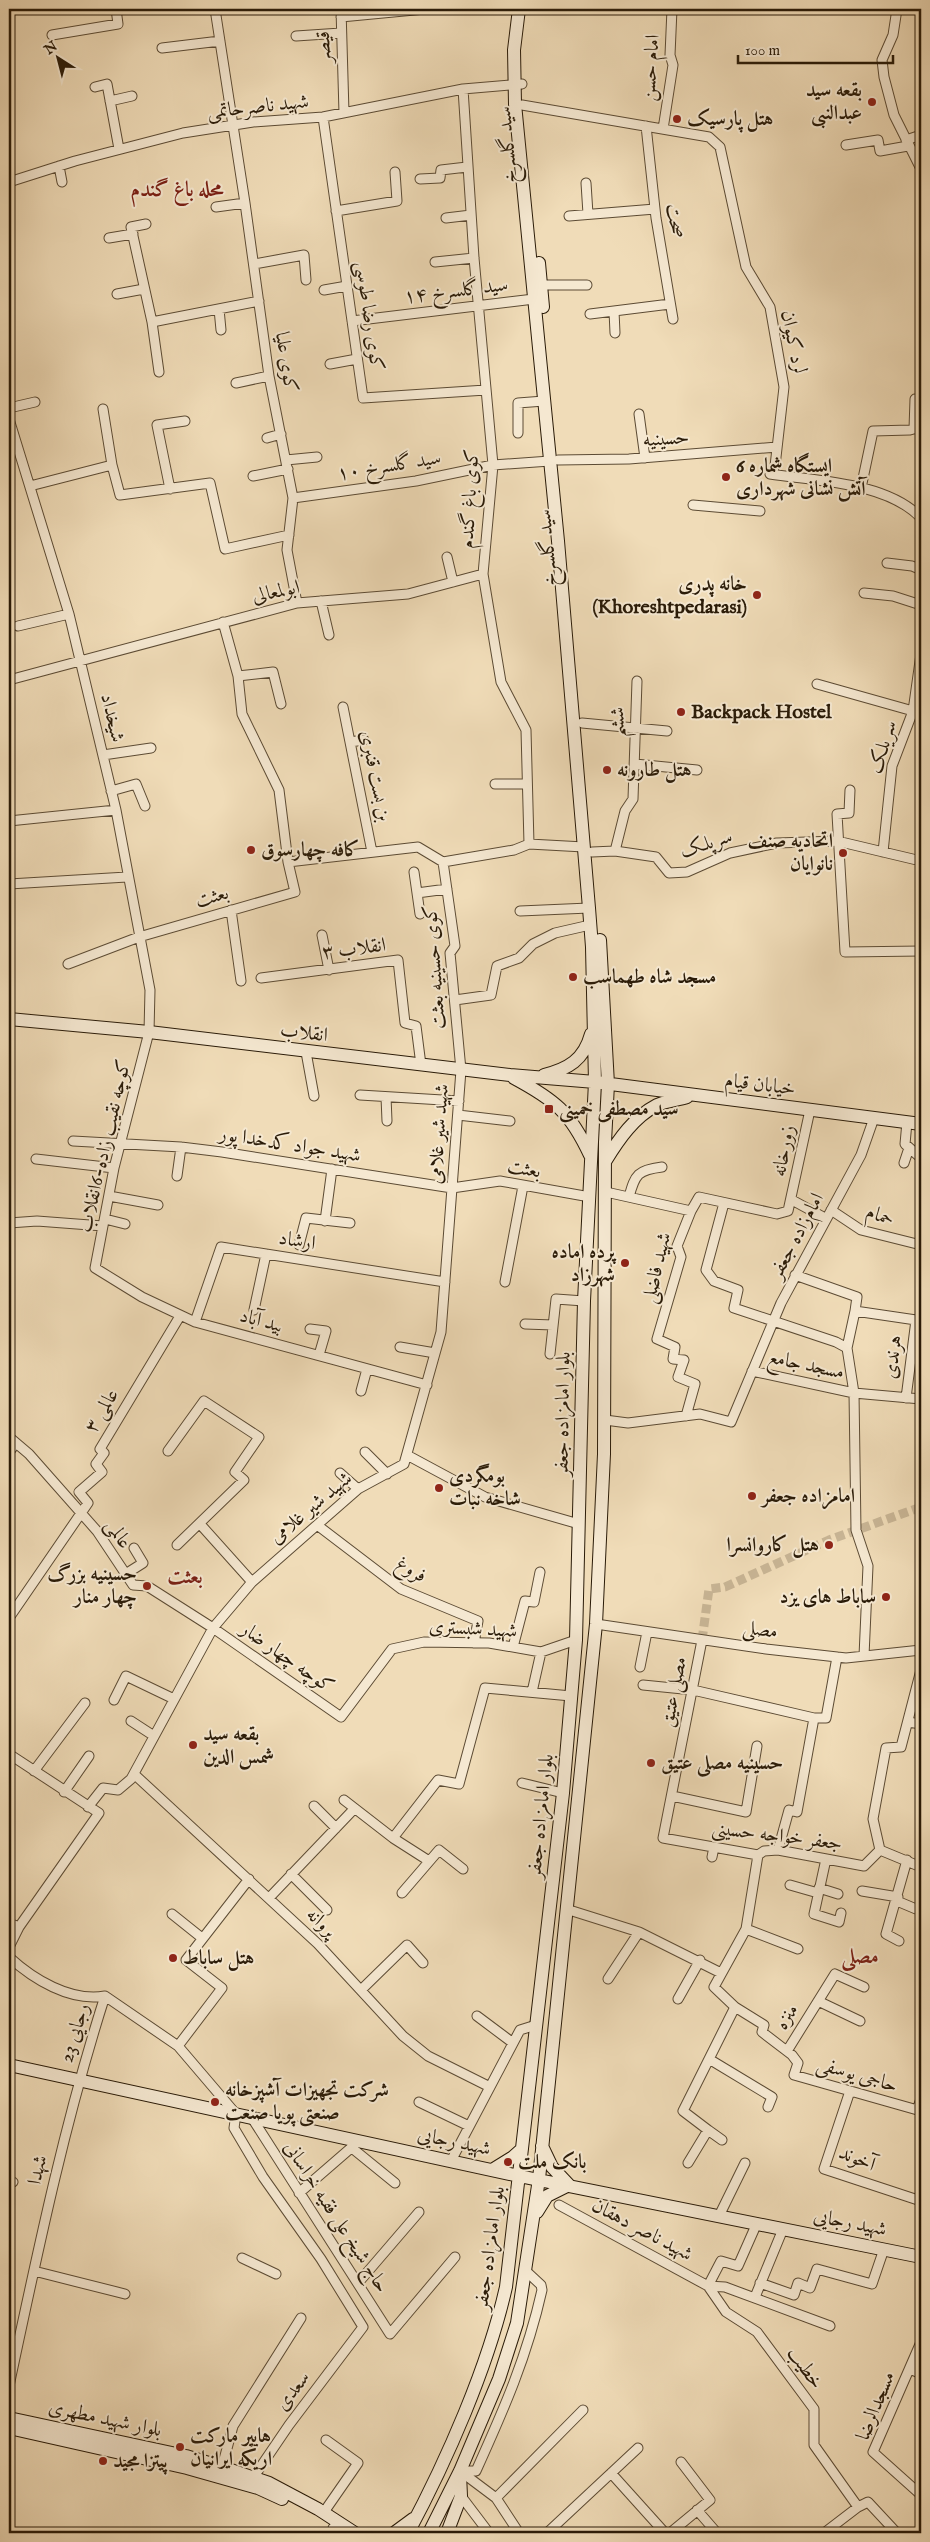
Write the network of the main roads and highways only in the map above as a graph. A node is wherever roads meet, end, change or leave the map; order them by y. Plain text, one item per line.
1 (519, 9) edge
2 (527, 9) edge
3 (518, 84) junction
4 (518, 105) junction
5 (554, 461) junction
6 (566, 592) junction
7 (588, 850) junction
8 (9, 1019) edge
9 (594, 1025) junction
10 (510, 1075) junction
11 (537, 1078) junction
12 (595, 1082) junction
13 (608, 1084) junction
14 (694, 1095) junction
15 (921, 1124) edge
16 (605, 1142) junction
17 (590, 1150) junction
18 (606, 1160) junction
19 (567, 1749) junction
20 (582, 1753) junction
21 (9, 2065) edge
22 (524, 2128) junction
23 (542, 2130) junction
24 (541, 2144) junction
25 (522, 2149) junction
26 (492, 2170) junction
27 (519, 2176) junction
28 (539, 2179) junction
29 (569, 2185) junction
30 (516, 2197) junction
31 (534, 2216) junction
32 (921, 2256) edge
33 (9, 2418) edge
34 (9, 2428) edge
35 (460, 2471) junction
36 (418, 2515) junction
37 (336, 2531) edge
38 (355, 2533) edge
39 (394, 2533) edge
40 (408, 2533) edge
41 (429, 2533) edge
42 (447, 2533) edge

1 - 3 main road, سید گلسرخ
2 - 3 main road, سید گلسرخ
3 - 4 main road, سید گلسرخ
4 - 5 main road, سید گلسرخ
4 - 5 main road, سید گلسرخ
5 - 6 main road, سید گلسرخ
6 - 7 main road, سید گلسرخ
6 - 7 main road, سید گلسرخ
7 - 9 main road, سید گلسرخ
7 - 13 main road, سید گلسرخ
8 - 10 main road, انقلاب
9 - 11 main road
9 - 12 main road, سید گلسرخ
10 - 11 main road, انقلاب
10 - 17 main road
11 - 12 main road, انقلاب
12 - 13 main road, خیابان قیام
12 - 17 main road, بلوار امامزاده جعفر
13 - 14 main road, خیابان قیام
13 - 16 main road, بلوار امامزاده جعفر
14 - 15 main road, خیابان قیام
14 - 18 main road
16 - 17 main road
16 - 18 main road, بلوار امامزاده جعفر
17 - 19 main road, بلوار امامزاده جعفر
18 - 20 main road, بلوار امامزاده جعفر
19 - 20 main road
19 - 22 main road, بلوار امامزاده جعفر
20 - 23 main road, بلوار امامزاده جعفر
21 - 26 main road, شهید رجایی
22 - 23 main road
22 - 25 main road, بلوار امامزاده جعفر
23 - 24 main road, بلوار امامزاده جعفر
24 - 28 main road, بلوار امامزاده جعفر
24 - 29 main road
25 - 26 main road
25 - 27 main road, بلوار امامزاده جعفر
26 - 27 main road, شهید رجایی
26 - 30 main road
27 - 28 main road, شهید رجایی
27 - 30 main road, بلوار امامزاده جعفر
28 - 29 main road, شهید رجایی
28 - 31 main road, بلوار امامزاده جعفر
29 - 31 main road
29 - 32 main road, شهید رجایی
30 - 36 main road, بلوار امامزاده جعفر
31 - 35 main road, بلوار امامزاده جعفر
33 - 38 main road, بلوار شهید مطهری
34 - 37 main road, بلوار شهید مطهری
35 - 41 main road, بلوار امامزاده جعفر
35 - 42 main road
36 - 39 main road
36 - 40 main road, بلوار امامزاده جعفر

